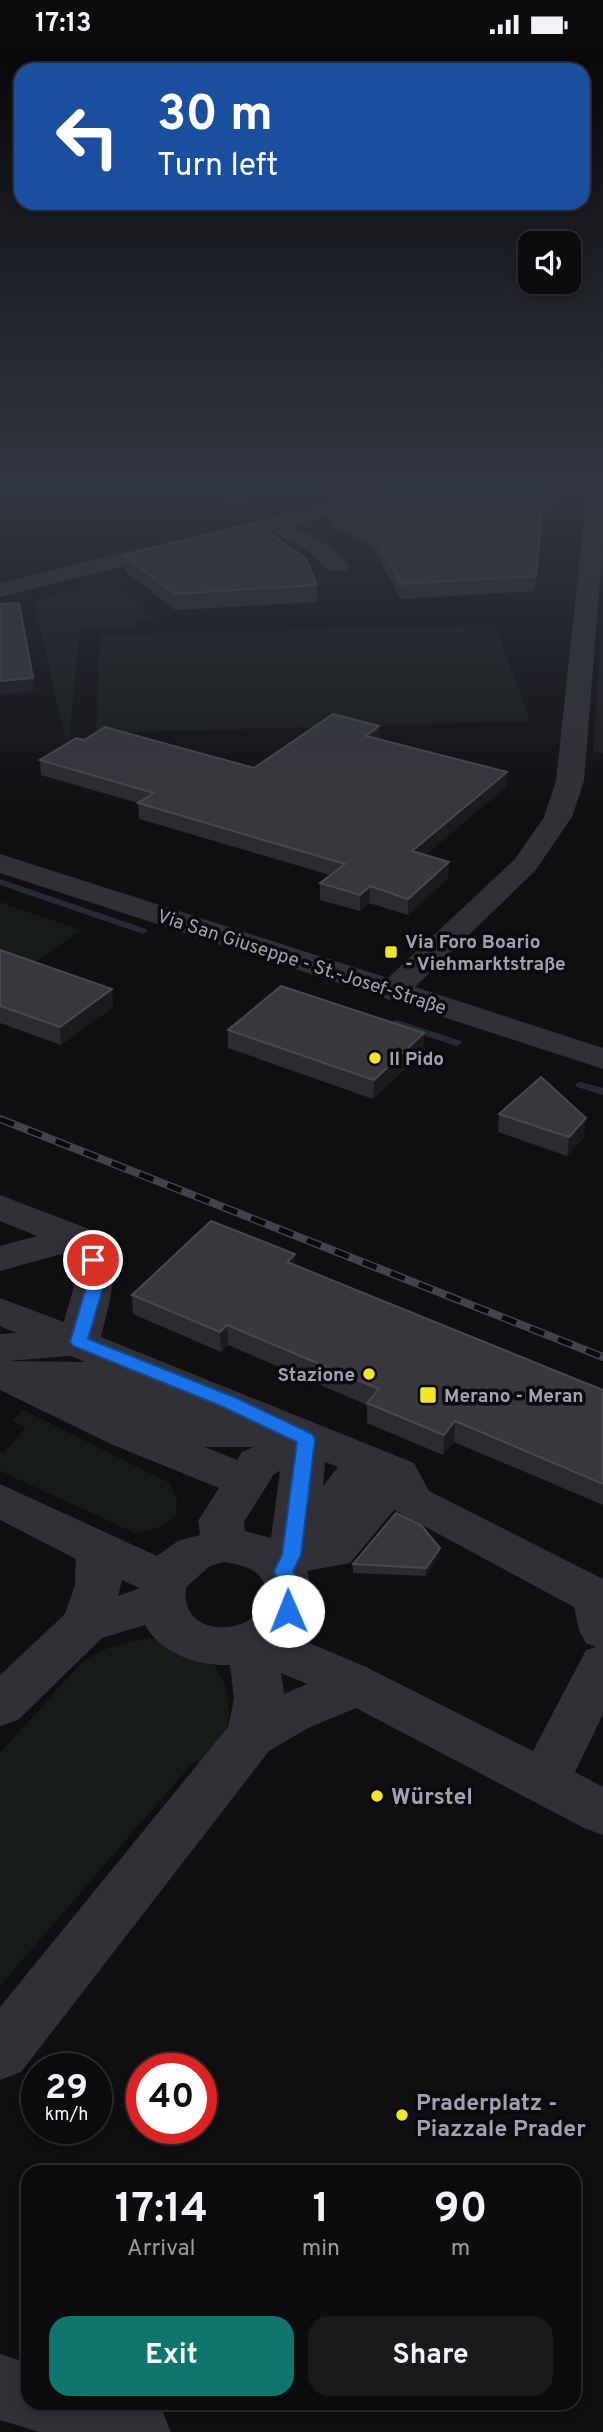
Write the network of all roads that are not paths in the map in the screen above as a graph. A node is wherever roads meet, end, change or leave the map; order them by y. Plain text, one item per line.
1 (588, 594) edge
2 (0, 863) edge
3 (394, 990) junction
4 (603, 1059) edge
5 (0, 1206) edge
6 (40, 1223) junction
7 (0, 1234) edge
8 (75, 1238) junction
9 (0, 1259) edge
10 (0, 1311) edge
11 (79, 1342) junction
12 (3, 1366) edge
13 (160, 1375) junction
14 (227, 1402) junction
15 (68, 1405) junction
16 (128, 1434) junction
17 (298, 1435) junction
18 (383, 1468) junction
19 (246, 1481) junction
20 (0, 1500) edge
21 (224, 1545) junction
22 (100, 1551) junction
23 (162, 1589) junction
24 (273, 1604) junction
25 (86, 1624) junction
26 (603, 1630) edge
27 (603, 1664) edge
28 (354, 1684) junction
29 (0, 1706) edge
30 (250, 1736) junction
31 (544, 1782) junction
32 (603, 1812) edge
33 (0, 2052) edge
34 (0, 2387) edge
35 (21, 2394) edge
36 (71, 2410) edge
37 (137, 2432) edge

1 - 3 street
2 - 3 street, Via San Giuseppe - St.-Josef-Straße
3 - 4 street, Via San Giuseppe - St.-Josef-Straße
5 - 6 street
6 - 7 street
6 - 8 street
8 - 9 street
8 - 11 street
10 - 11 street
11 - 12 street
11 - 13 street
11 - 14 street
12 - 13 street
12 - 15 street
13 - 14 street
14 - 15 street
14 - 17 street
15 - 16 street
16 - 17 street
16 - 19 street
17 - 18 street
17 - 19 street
17 - 24 street
18 - 24 street
18 - 26 street
19 - 21 street
20 - 22 street
21 - 23 street
21 - 24 street
22 - 23 street
22 - 25 street
23 - 24 street
23 - 25 street
24 - 28 street
24 - 30 street
25 - 29 street
27 - 31 street
28 - 30 street
28 - 31 street
30 - 33 street
31 - 32 street
34 - 35 street
36 - 37 street

